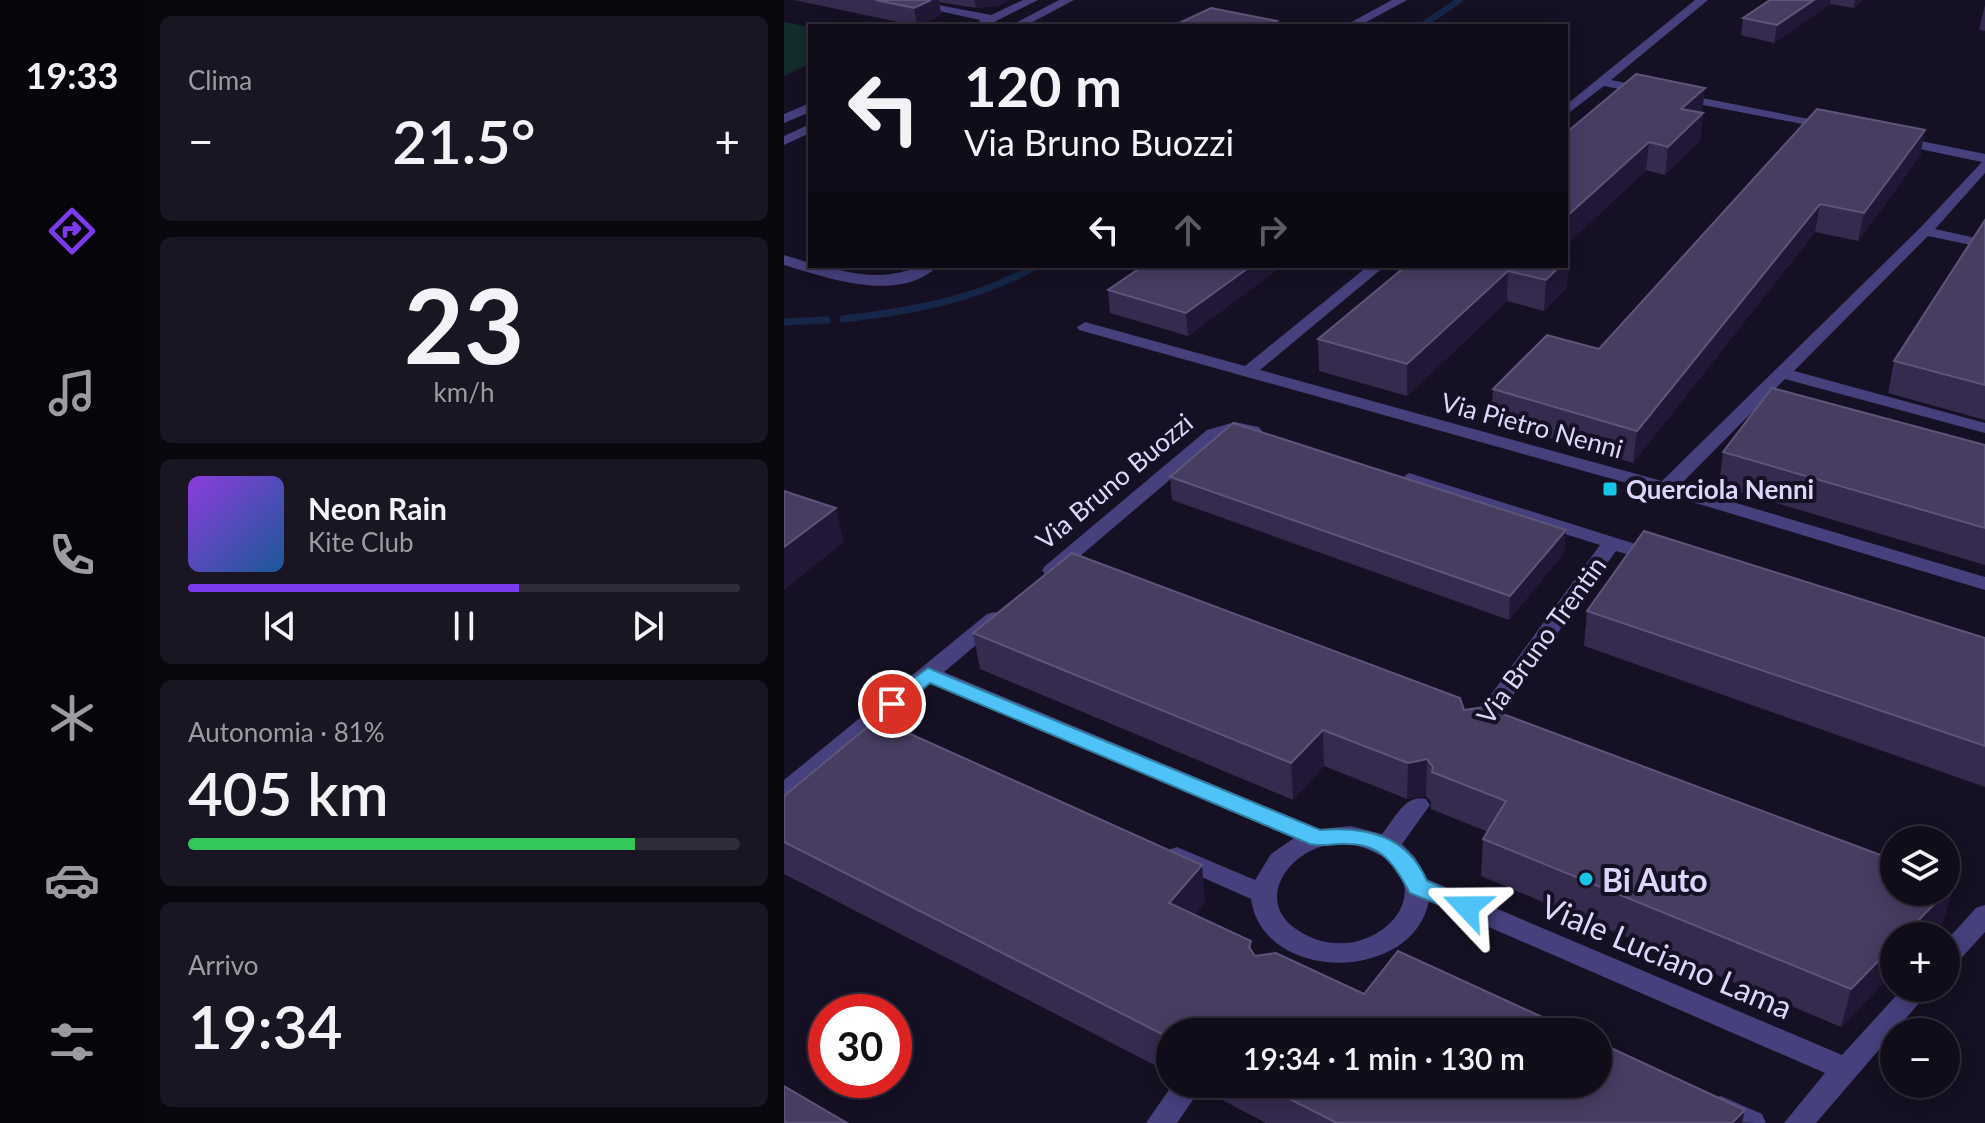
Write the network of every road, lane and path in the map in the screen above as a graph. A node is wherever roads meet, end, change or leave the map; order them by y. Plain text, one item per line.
1 (895, 0) edge
2 (1032, 0) edge
3 (1068, 0) edge
4 (1401, 0) edge
5 (1702, 0) edge
6 (993, 19) junction
7 (982, 24) edge
8 (1020, 24) edge
9 (1354, 24) edge
10 (1602, 82) junction
11 (808, 108) edge
12 (1568, 109) edge
13 (784, 119) edge
14 (808, 129) edge
15 (1845, 130) edge
16 (1875, 136) edge
17 (784, 141) edge
18 (1985, 158) edge
19 (1985, 165) edge
20 (1925, 231) junction
21 (1985, 244) edge
22 (784, 260) edge
23 (808, 267) edge
24 (812, 268) edge
25 (924, 268) edge
26 (1375, 268) edge
27 (1085, 327) dead end
28 (1249, 371) junction
29 (1782, 373) junction
30 (1985, 428) edge
31 (1277, 438) edge
32 (1384, 471) edge
33 (1666, 488) junction
34 (1612, 543) junction
35 (1671, 562) edge
36 (1038, 582) edge
37 (1985, 584) edge
38 (1015, 601) edge
39 (928, 674) junction
40 (874, 719) junction
41 (898, 730) edge
42 (1471, 737) edge
43 (784, 793) edge
44 (1418, 805) dead end
45 (1318, 838) junction
46 (1150, 843) edge
47 (1387, 846) junction
48 (1418, 886) junction
49 (1263, 894) junction
50 (1985, 915) edge
51 (1960, 943) edge
52 (1298, 944) junction
53 (1280, 966) edge
54 (1906, 1002) edge
55 (1845, 1069) junction
56 (1698, 1097) edge
57 (1179, 1098) edge
58 (1160, 1123) edge
59 (1752, 1123) edge
60 (1798, 1123) edge

1 - 6 street
2 - 6 street
3 - 8 street
4 - 9 street
5 - 10 street
6 - 7 street
10 - 12 street
10 - 15 street
11 - 13 street
14 - 17 street
16 - 18 street
19 - 20 street
20 - 21 street
20 - 29 street
22 - 23 street
24 - 25 street
26 - 28 street
27 - 28 street, Via Pietro Nenni
28 - 33 street, Via Pietro Nenni
29 - 30 street
29 - 33 street
31 - 36 street, Via Bruno Buozzi
32 - 34 street
33 - 37 street, Via Pietro Nenni
34 - 35 street
34 - 42 street, Via Bruno Trentin
38 - 39 street
39 - 40 street
39 - 45 street
40 - 41 street
40 - 43 street
44 - 47 street
45 - 47 street
45 - 49 street
46 - 49 street
47 - 48 street
48 - 52 street
48 - 55 street, Viale Luciano Lama
49 - 52 street
50 - 51 street
52 - 53 street
54 - 55 street
55 - 60 street
56 - 59 street
57 - 58 street

